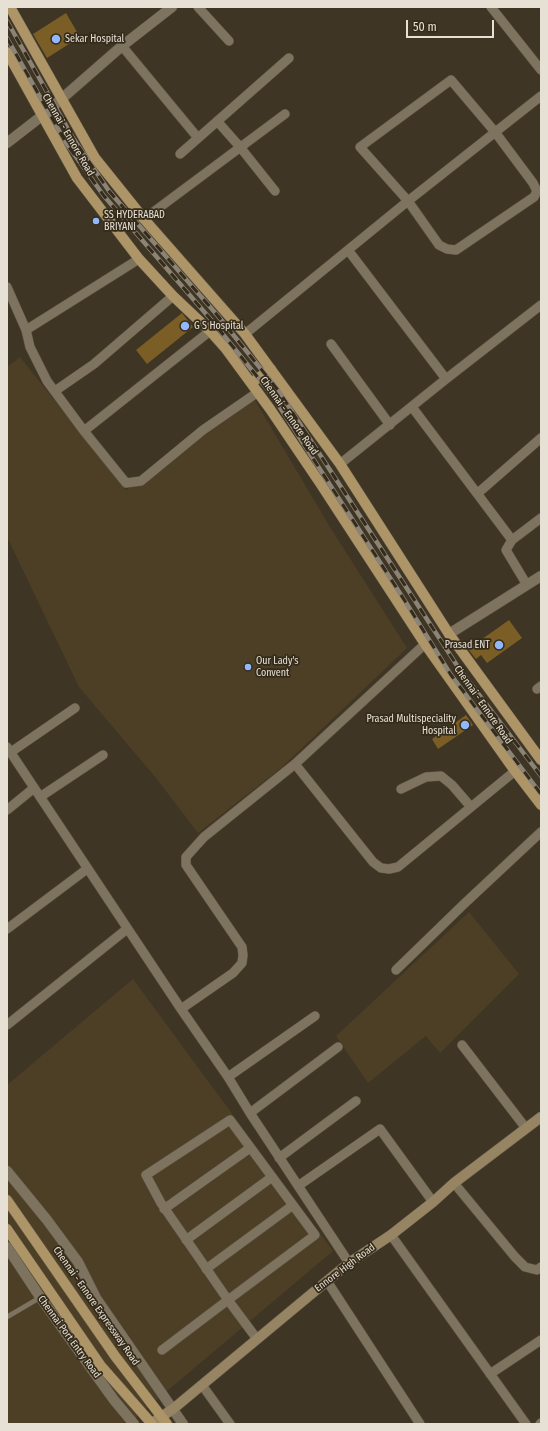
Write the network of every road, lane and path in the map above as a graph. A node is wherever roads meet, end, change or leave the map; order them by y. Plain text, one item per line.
1 (10, 7) edge
2 (172, 7) edge
3 (198, 7) edge
4 (491, 7) edge
5 (229, 41) dead end
6 (122, 46) junction
7 (7, 52) edge
8 (289, 58) dead end
9 (541, 70) edge
10 (541, 96) edge
11 (61, 99) junction
12 (285, 114) dead end
13 (43, 116) junction
14 (217, 121) junction
15 (495, 132) junction
16 (198, 138) junction
17 (7, 143) edge
18 (240, 147) junction
19 (180, 154) dead end
20 (275, 191) dead end
21 (408, 200) junction
22 (144, 219) junction
23 (348, 250) junction
24 (139, 259) junction
25 (8, 290) edge
26 (173, 296) junction
27 (541, 306) edge
28 (26, 330) junction
29 (210, 331) junction
30 (245, 334) junction
31 (331, 344) dead end
32 (271, 369) junction
33 (446, 379) junction
34 (251, 383) junction
35 (55, 391) junction
36 (258, 392) junction
37 (412, 407) junction
38 (390, 425) junction
39 (84, 431) junction
40 (541, 438) edge
41 (340, 464) junction
42 (478, 493) junction
43 (541, 518) edge
44 (512, 540) junction
45 (541, 576) edge
46 (527, 584) junction
47 (449, 634) junction
48 (425, 644) junction
49 (75, 708) dead end
50 (9, 750) edge
51 (103, 755) dead end
52 (541, 760) edge
53 (295, 764) junction
54 (515, 771) junction
55 (34, 788) junction
56 (401, 789) dead end
57 (40, 798) junction
58 (541, 805) edge
59 (471, 807) junction
60 (7, 810) edge
61 (541, 832) edge
62 (87, 868) junction
63 (7, 929) edge
64 (127, 929) junction
65 (396, 970) dead end
66 (180, 1009) junction
67 (315, 1016) dead end
68 (7, 1025) edge
69 (462, 1045) dead end
70 (338, 1047) dead end
71 (228, 1077) junction
72 (356, 1101) dead end
73 (250, 1113) junction
74 (541, 1116) edge
75 (525, 1127) junction
76 (250, 1148) junction
77 (279, 1158) junction
78 (7, 1171) edge
79 (272, 1177) junction
80 (454, 1183) junction
81 (298, 1186) junction
82 (7, 1200) edge
83 (433, 1202) junction
84 (293, 1205) junction
85 (164, 1209) junction
86 (7, 1229) edge
87 (391, 1235) junction
88 (186, 1240) junction
89 (7, 1247) edge
90 (349, 1263) junction
91 (541, 1267) edge
92 (206, 1269) junction
93 (327, 1281) junction
94 (50, 1292) junction
95 (40, 1297) junction
96 (228, 1300) junction
97 (7, 1317) edge
98 (257, 1339) junction
99 (541, 1340) edge
100 (162, 1350) dead end
101 (490, 1374) junction
102 (202, 1385) junction
103 (173, 1409) junction
104 (165, 1420) edge
105 (134, 1424) edge
106 (152, 1424) edge
107 (183, 1424) edge
108 (230, 1424) edge
109 (420, 1424) edge
110 (526, 1424) edge

1 - 11 main road, Chennai - Ennore Road
2 - 6 street
3 - 5 street
4 - 9 street
6 - 11 street
6 - 16 street
7 - 13 main road, Chennai - Ennore Road
8 - 14 street
10 - 15 street
11 - 13 street
11 - 22 main road, Chennai - Ennore Road
12 - 18 street
13 - 17 street
13 - 24 main road, Chennai - Ennore Road
14 - 16 street
14 - 18 street
15 - 21 street
15 - 21 street
15 - 21 street
16 - 19 street
18 - 20 street
18 - 22 street
21 - 23 street
22 - 30 main road, Chennai - Ennore Road
23 - 30 street
23 - 33 street
24 - 26 main road, Chennai - Ennore Road
24 - 28 street
25 - 28 street
26 - 29 main road, Chennai - Ennore Road
26 - 35 street
27 - 33 street
28 - 35 street
29 - 34 main road, Chennai - Ennore Road
29 - 39 street
30 - 32 main road, Chennai - Ennore Road
31 - 38 street
32 - 34 main road
32 - 41 main road, Chennai - Ennore Road
33 - 37 street
34 - 36 main road, Chennai - Ennore Road
35 - 39 street
36 - 39 street
36 - 48 main road, Chennai - Ennore Road
37 - 38 street
37 - 42 street
38 - 41 street
40 - 42 street
41 - 47 main road, Chennai - Ennore Road
42 - 44 street
43 - 44 street
44 - 46 street
45 - 46 street
46 - 47 street
47 - 52 main road, Chennai - Ennore Road
48 - 53 street
48 - 54 main road, Chennai - Ennore Road
49 - 50 street
50 - 55 street
51 - 57 street
53 - 59 street
53 - 66 street
54 - 58 main road, Chennai - Ennore Road
54 - 59 street
55 - 57 street
55 - 60 street
56 - 59 street
57 - 62 street
61 - 65 street
62 - 63 street
62 - 64 street
64 - 66 street
64 - 68 street
66 - 71 street
67 - 71 street
69 - 75 street
70 - 73 street
71 - 73 street
72 - 77 street
73 - 77 street
74 - 75 main road, Ennore High Road
75 - 80 main road, Ennore High Road
76 - 79 street
76 - 85 street
76 - 85 street
77 - 81 street
78 - 103 street
79 - 84 street
79 - 88 street
80 - 83 main road, Ennore High Road
80 - 91 street
81 - 83 street
81 - 90 street
82 - 104 main road, Chennai - Ennore Expressway Road
83 - 87 main road, Ennore High Road
84 - 92 street
84 - 96 street
85 - 88 street
86 - 94 main road
87 - 90 main road, Ennore High Road
87 - 101 street
88 - 92 street
89 - 95 street, Chennai Port Entry Road
90 - 93 main road, Ennore High Road
92 - 96 street
93 - 98 main road, Ennore High Road
93 - 109 street
94 - 95 lane
94 - 106 main road
95 - 97 lane
95 - 105 street, Chennai Port Entry Road
96 - 98 street
96 - 100 street
98 - 102 main road, Ennore High Road
99 - 101 street
101 - 110 street
102 - 103 main road, Ennore High Road
102 - 108 street
103 - 104 main road, Ennore High Road
103 - 107 street
104 - 106 main road, Ennore High Road

